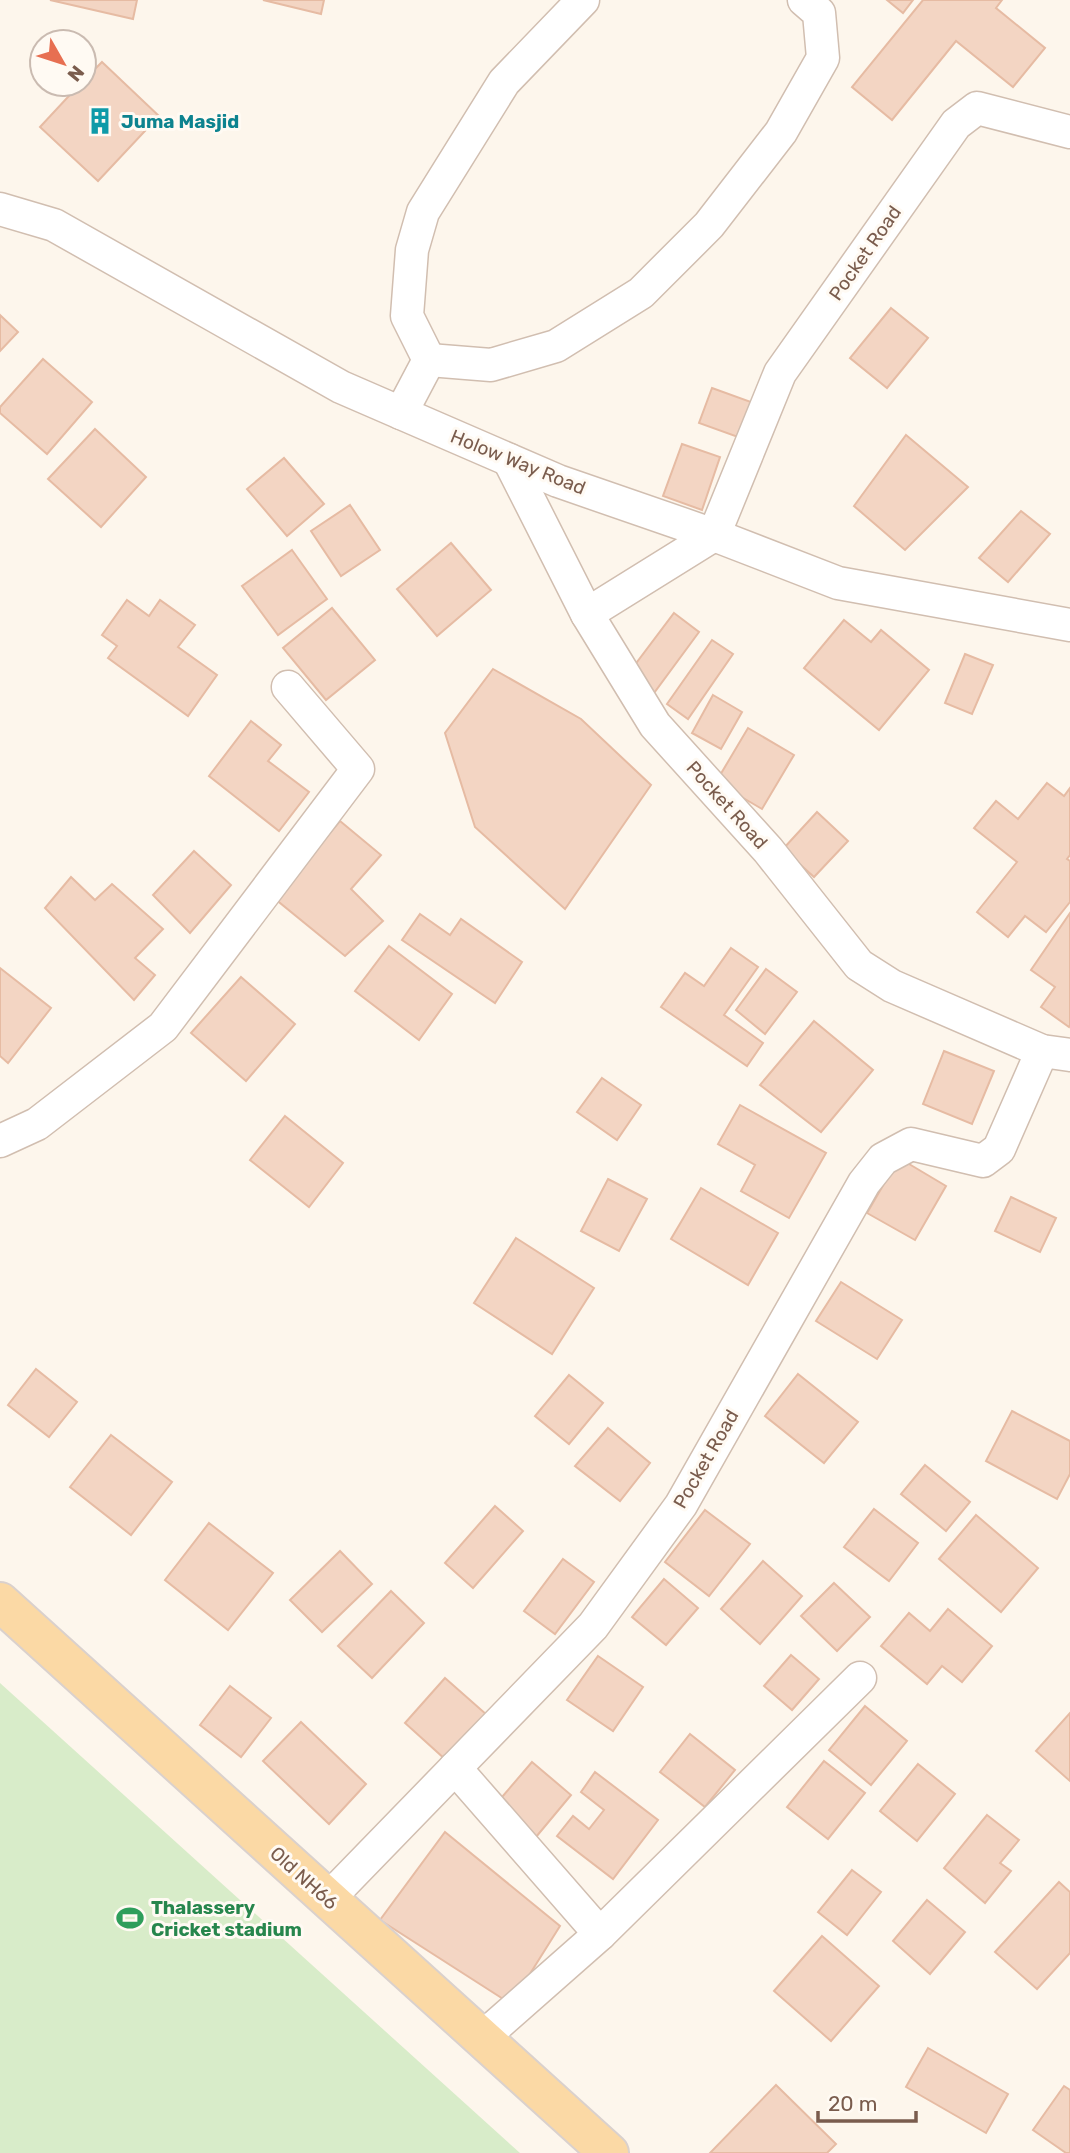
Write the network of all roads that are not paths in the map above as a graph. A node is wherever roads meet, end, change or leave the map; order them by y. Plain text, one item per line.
1 (583, 0) edge
2 (804, 0) edge
3 (1070, 132) edge
4 (0, 209) edge
5 (429, 359) junction
6 (401, 413) junction
7 (509, 460) junction
8 (714, 535) junction
9 (587, 614) junction
10 (1070, 625) edge
11 (288, 687) dead end
12 (1056, 1053) edge
13 (0, 1141) edge
14 (0, 1602) edge
15 (860, 1678) dead end
16 (455, 1768) junction
17 (328, 1899) junction
18 (600, 1934) junction
19 (482, 2038) junction
20 (609, 2153) edge

1 - 5 street
2 - 5 street
3 - 8 street, Pocket Road
4 - 6 street, Holow Way Road
5 - 6 street
6 - 7 street, Holow Way Road
7 - 8 street, Holow Way Road
7 - 9 street, Pocket Road
8 - 9 street
8 - 10 street, Holow Way Road
9 - 12 street, Pocket Road
11 - 13 street
12 - 16 street, Pocket Road
14 - 17 main road, Old NH66
15 - 18 street
16 - 17 street, Pocket Road
16 - 18 street
17 - 19 main road, Old NH66
18 - 19 street
19 - 20 main road, Old NH66

